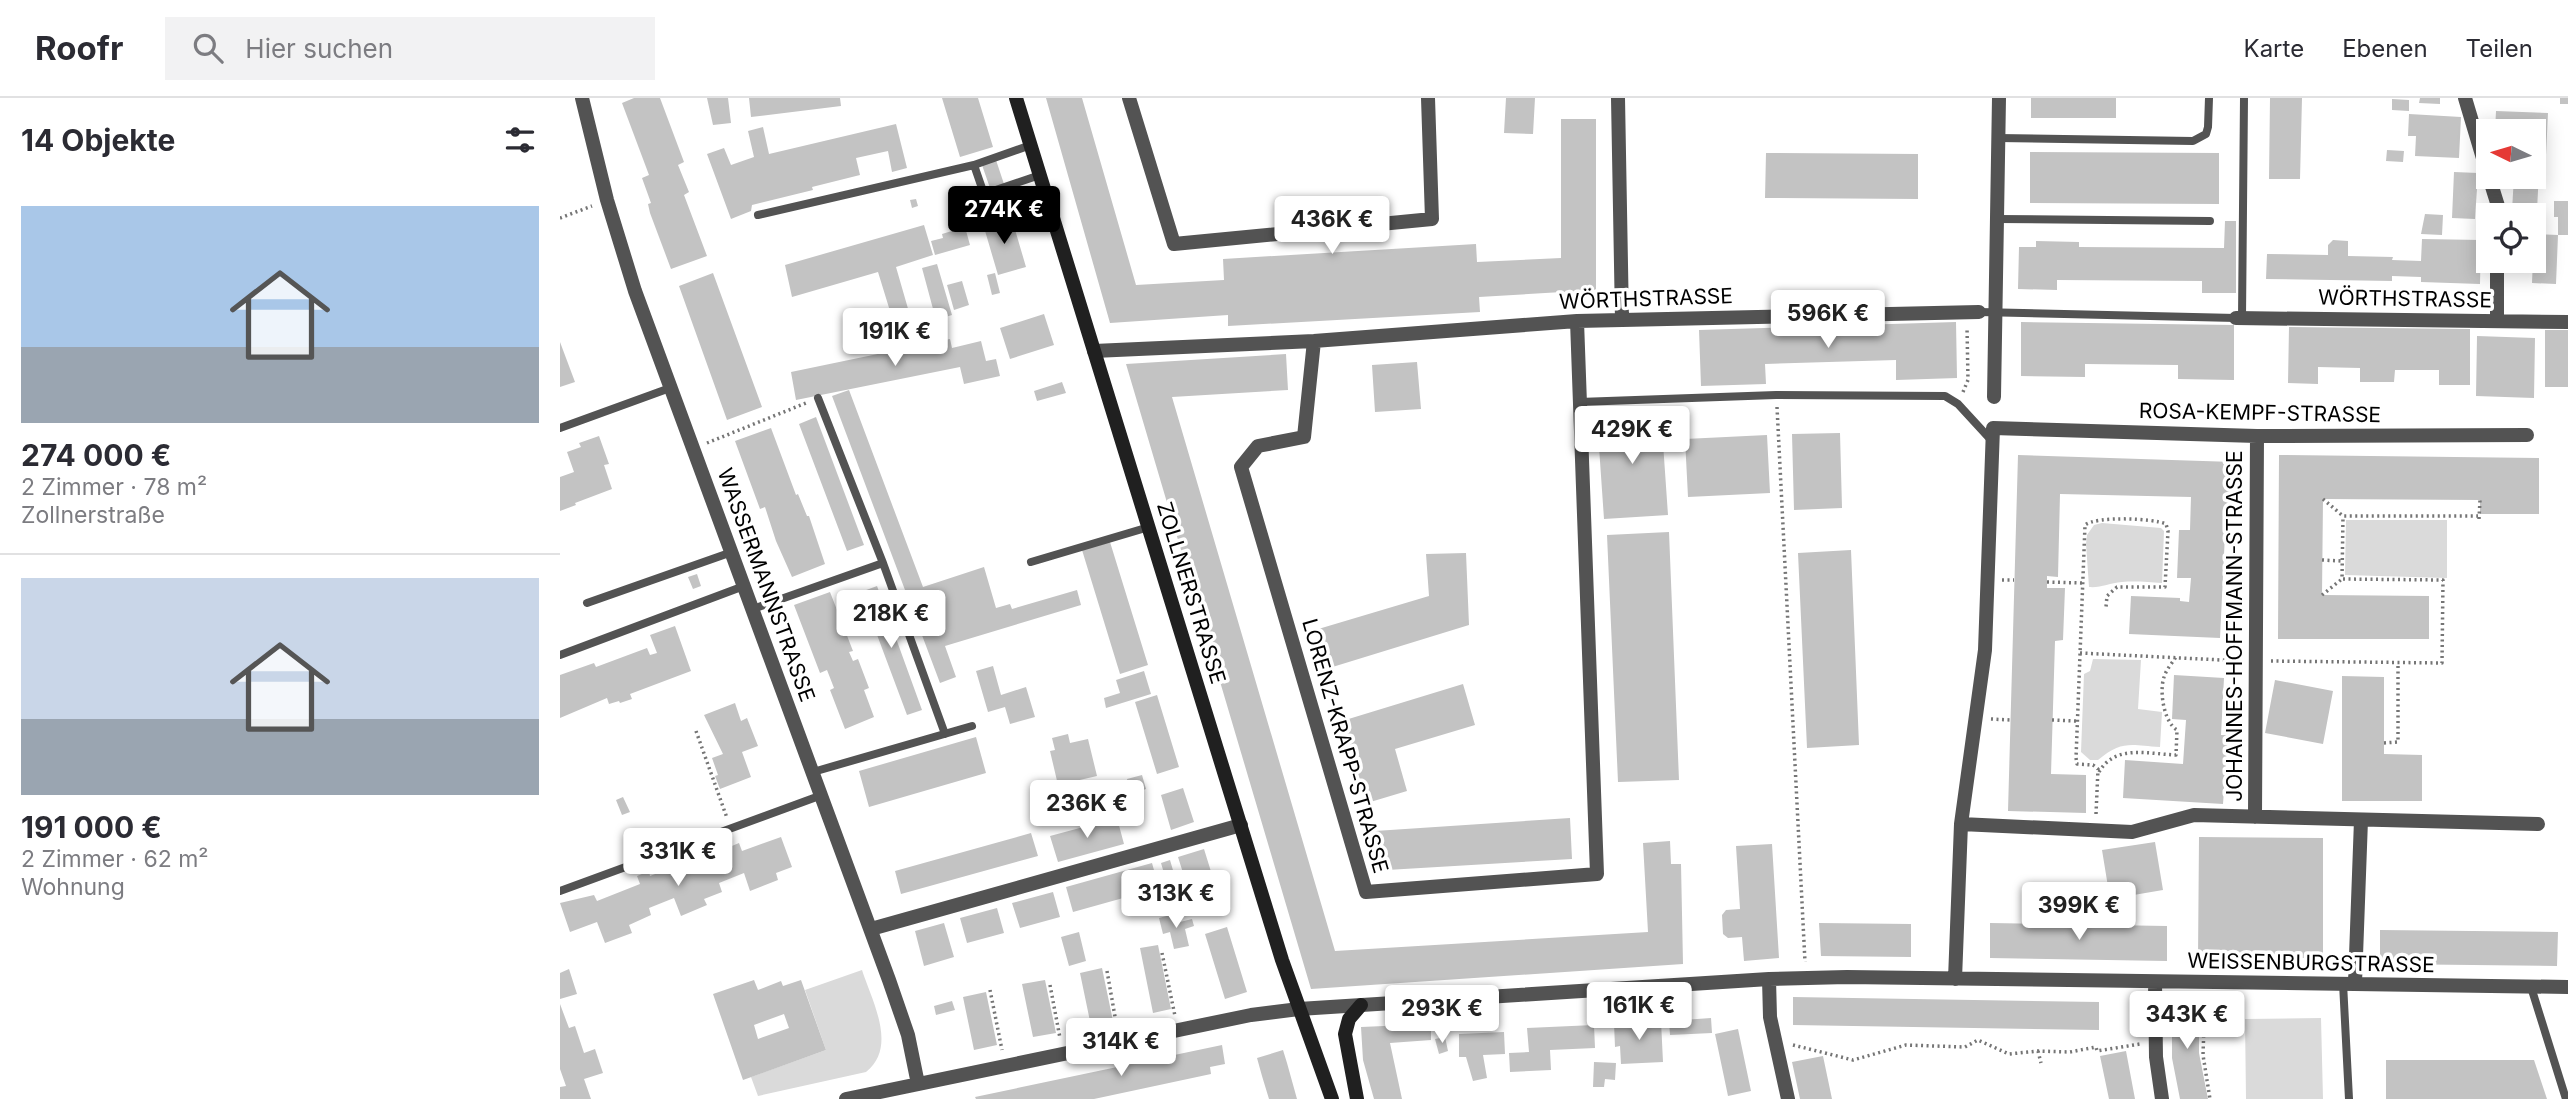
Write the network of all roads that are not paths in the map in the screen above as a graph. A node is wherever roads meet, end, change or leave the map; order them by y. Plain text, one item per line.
1 (582, 98) edge
2 (1016, 98) edge
3 (1129, 98) edge
4 (1429, 98) edge
5 (1618, 98) edge
6 (1999, 98) edge
7 (2209, 98) edge
8 (2244, 98) edge
9 (2465, 98) edge
10 (2476, 134) edge
11 (1998, 138) junction
12 (1031, 145) junction
13 (974, 165) junction
14 (1040, 175) junction
15 (758, 215) dead end
16 (1997, 219) junction
17 (2210, 221) dead end
18 (2497, 273) edge
19 (1973, 312) joint
20 (1996, 312) junction
21 (2239, 318) junction
22 (1622, 320) junction
23 (1577, 321) junction
24 (2497, 321) junction
25 (2568, 322) edge
26 (1314, 341) junction
27 (1094, 351) junction
28 (670, 388) junction
29 (1994, 397) dead end
30 (818, 398) road end
31 (1579, 402) junction
32 (560, 428) edge
33 (1993, 434) junction
34 (2527, 435) dead end
35 (2257, 436) junction
36 (1149, 527) junction
37 (732, 552) junction
38 (1031, 562) dead end
39 (883, 563) junction
40 (744, 586) junction
41 (587, 603) dead end
42 (753, 609) junction
43 (560, 655) edge
44 (972, 726) dead end
45 (945, 734) junction
46 (813, 772) junction
47 (822, 795) junction
48 (2255, 817) junction
49 (2361, 820) junction
50 (1961, 824) junction
51 (2538, 824) dead end
52 (1241, 825) junction
53 (560, 891) edge
54 (871, 929) junction
55 (1769, 979) junction
56 (1955, 979) junction
57 (2155, 982) junction
58 (2349, 983) junction
59 (2531, 987) junction
60 (2568, 987) edge
61 (1361, 1005) junction
62 (1299, 1009) junction
63 (918, 1084) junction
64 (846, 1099) edge
65 (1332, 1099) edge
66 (1357, 1099) edge
67 (1788, 1099) edge
68 (2162, 1099) edge
69 (2349, 1099) edge
70 (2566, 1099) edge

1 - 28 street, WASSERMANNSTRASSE
2 - 12 street, ZOLLNERSTRASSE
3 - 4 street
5 - 22 street
6 - 11 street
7 - 11 lane
8 - 21 lane
9 - 10 street
11 - 16 street
12 - 13 lane
12 - 14 street, ZOLLNERSTRASSE
13 - 14 lane
13 - 15 lane
14 - 27 street, ZOLLNERSTRASSE
16 - 17 lane
16 - 20 street
18 - 24 street
19 - 20 lane, WÖRTHSTRASSE
19 - 22 street, WÖRTHSTRASSE
20 - 21 lane, WÖRTHSTRASSE
20 - 29 street
21 - 24 street, WÖRTHSTRASSE
22 - 23 street, WÖRTHSTRASSE
23 - 26 street, WÖRTHSTRASSE
23 - 31 street, LORENZ-KRAPP-STRASSE
24 - 25 street, WÖRTHSTRASSE
26 - 27 street, WÖRTHSTRASSE
26 - 31 street, LORENZ-KRAPP-STRASSE
27 - 36 street, ZOLLNERSTRASSE
28 - 32 lane
28 - 37 street, WASSERMANNSTRASSE
30 - 39 lane
31 - 33 lane
33 - 35 street, ROSA-KEMPF-STRASSE
33 - 50 street
34 - 35 street, ROSA-KEMPF-STRASSE
35 - 48 street, JOHANNES-HOFFMANN-STRASSE
36 - 38 lane
36 - 52 street, ZOLLNERSTRASSE
37 - 40 street, WASSERMANNSTRASSE
37 - 41 lane
39 - 42 lane
39 - 45 lane
40 - 42 street, WASSERMANNSTRASSE
40 - 43 lane
42 - 46 street, WASSERMANNSTRASSE
44 - 45 lane
45 - 46 lane
46 - 47 street, WASSERMANNSTRASSE
47 - 53 lane
47 - 54 street, WASSERMANNSTRASSE
48 - 49 street
48 - 50 street
49 - 51 street
49 - 58 street
50 - 56 street
52 - 54 street
52 - 62 street, ZOLLNERSTRASSE
54 - 63 street, WASSERMANNSTRASSE
55 - 56 street, WEISSENBURGSTRASSE
55 - 61 street, WEISSENBURGSTRASSE
55 - 67 street
56 - 57 street, WEISSENBURGSTRASSE
57 - 58 street, WEISSENBURGSTRASSE
57 - 68 street
58 - 59 street, WEISSENBURGSTRASSE
58 - 69 lane
59 - 60 street, WEISSENBURGSTRASSE
59 - 70 lane
61 - 62 street, WEISSENBURGSTRASSE
61 - 66 street
62 - 63 street, WEISSENBURGSTRASSE
62 - 65 street, ZOLLNERSTRASSE
63 - 64 street, WEISSENBURGSTRASSE

